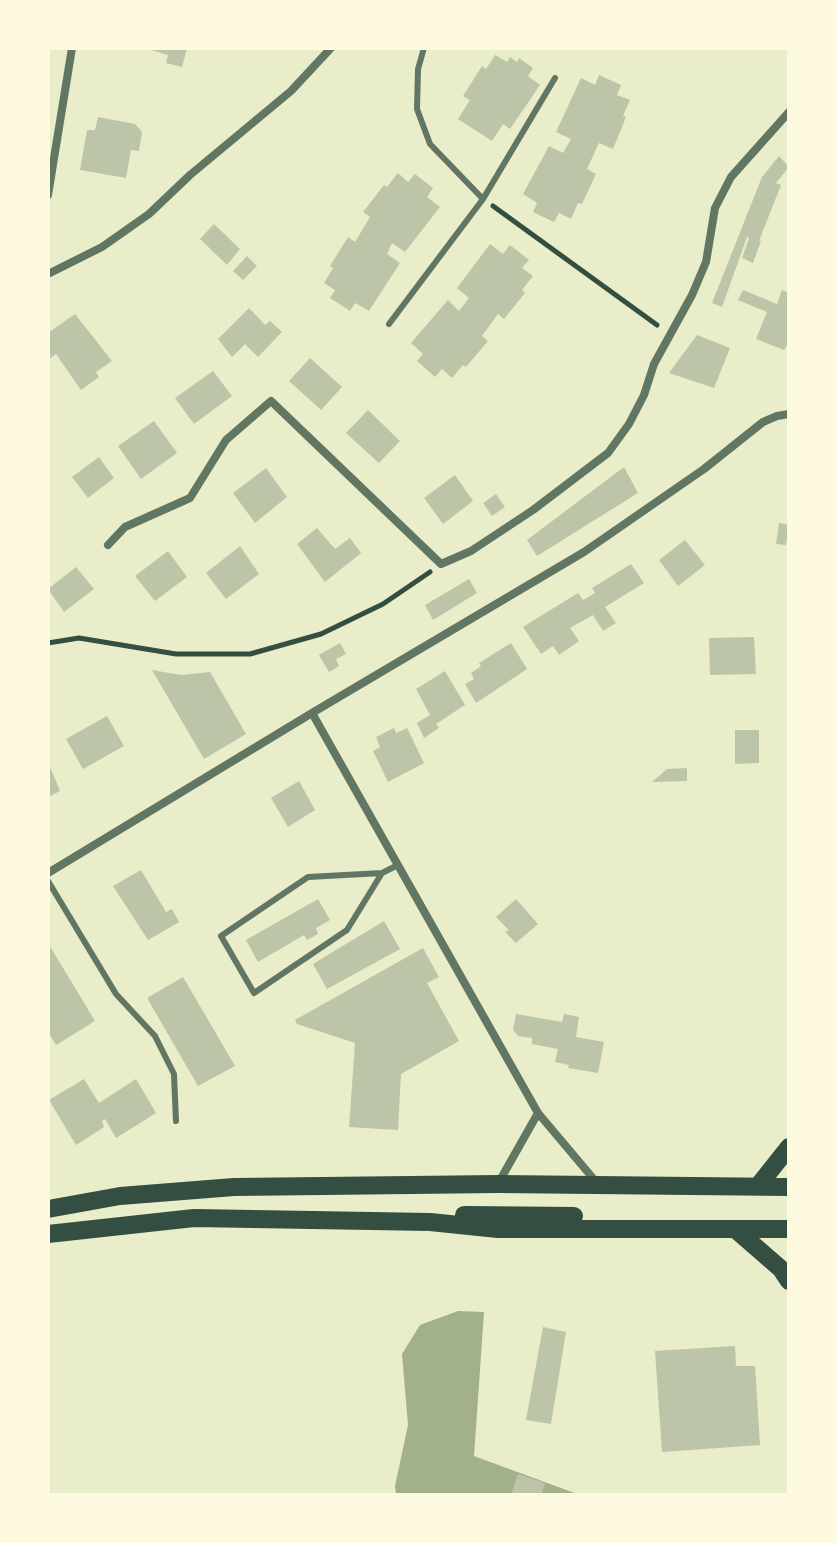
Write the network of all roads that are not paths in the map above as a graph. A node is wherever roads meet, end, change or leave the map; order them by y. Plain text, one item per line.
1 (72, 48) edge
2 (331, 48) edge
3 (424, 48) edge
4 (555, 78) dead end
5 (789, 112) edge
6 (48, 195) edge
7 (483, 199) junction
8 (48, 274) edge
9 (389, 324) dead end
10 (789, 414) edge
11 (108, 545) dead end
12 (312, 713) junction
13 (398, 865) junction
14 (48, 873) edge
15 (382, 873) junction
16 (48, 881) edge
17 (538, 1113) junction
18 (176, 1121) dead end
19 (789, 1147) edge
20 (498, 1184) junction
21 (758, 1186) junction
22 (600, 1187) junction
23 (789, 1187) edge
24 (48, 1209) edge
25 (789, 1217) edge
26 (430, 1222) junction
27 (735, 1229) junction
28 (789, 1229) edge
29 (48, 1234) edge
30 (789, 1281) edge

1 - 6 street
2 - 8 street
3 - 7 lane
4 - 7 lane
5 - 11 street
7 - 9 lane
10 - 12 street
12 - 13 street
12 - 14 street
13 - 15 lane
13 - 17 street
15 - 15 lane
16 - 18 lane
17 - 20 street
17 - 22 street
19 - 21 main road
20 - 22 main road
20 - 24 main road
21 - 22 main road
21 - 23 main road
25 - 26 main road
26 - 27 main road
26 - 29 main road
27 - 28 main road
27 - 30 main road

